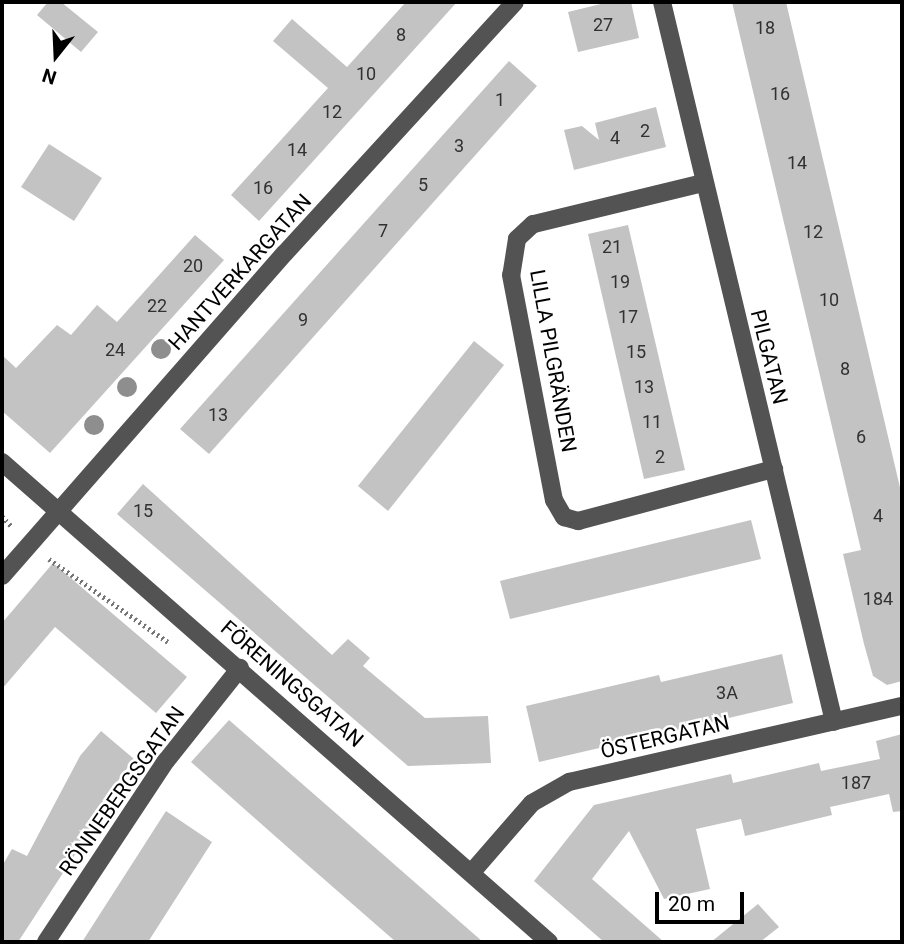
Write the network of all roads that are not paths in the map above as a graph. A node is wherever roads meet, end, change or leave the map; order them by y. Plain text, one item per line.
1 (515, 2) edge
2 (662, 2) edge
3 (703, 183) junction
4 (2, 462) edge
5 (774, 469) junction
6 (58, 512) junction
7 (2, 576) edge
8 (240, 668) junction
9 (902, 706) edge
10 (834, 722) junction
11 (472, 873) junction
12 (46, 942) edge
13 (550, 942) edge

1 - 6 street, HANTVERKARGATAN
2 - 3 street, PILGATAN
3 - 5 street, PILGATAN
3 - 5 street, LILLA PILGRÄNDEN
4 - 6 street, FÖRENINGSGATAN
5 - 10 street, PILGATAN
6 - 7 street, HANTVERKARGATAN
6 - 8 street, FÖRENINGSGATAN
8 - 11 street, FÖRENINGSGATAN
8 - 12 street, RÖNNEBERGSGATAN
9 - 10 street, ÖSTERGATAN
10 - 11 street, ÖSTERGATAN
11 - 13 street, FÖRENINGSGATAN

